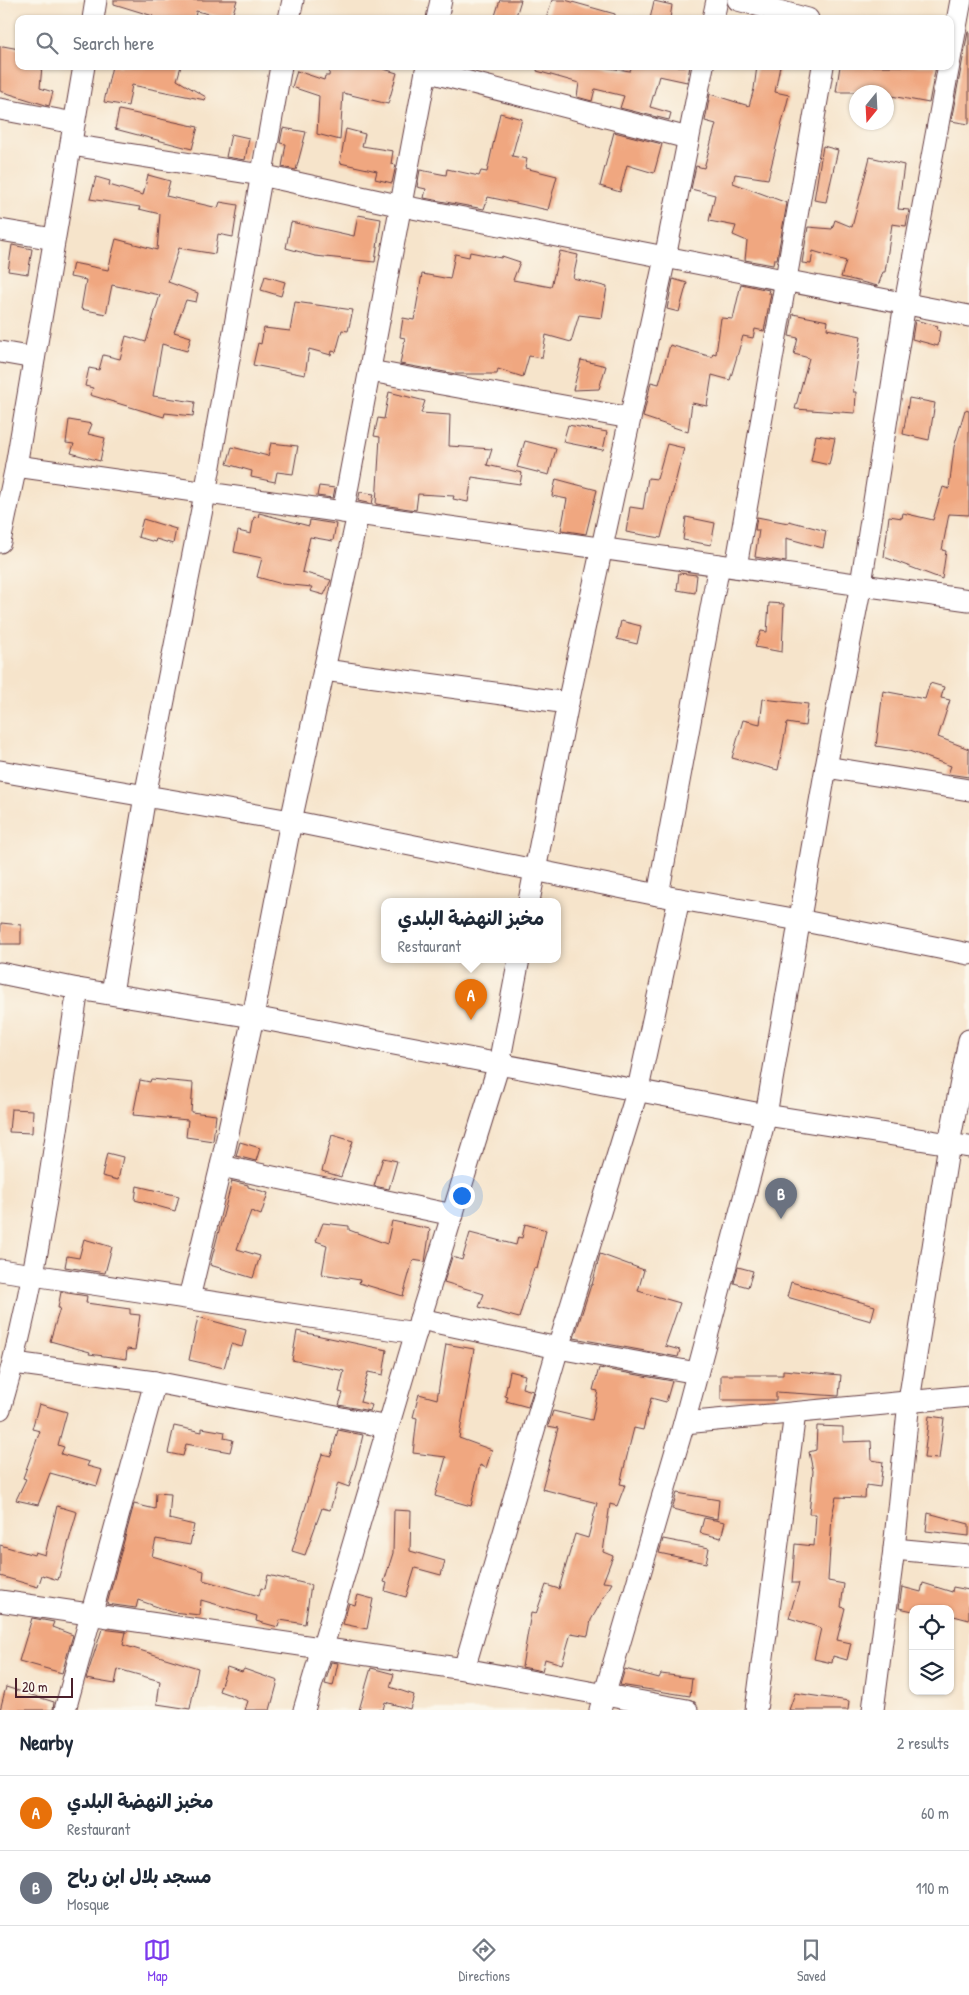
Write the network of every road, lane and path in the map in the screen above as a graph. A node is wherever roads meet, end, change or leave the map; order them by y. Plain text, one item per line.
1 (96, 0) edge
2 (293, 0) edge
3 (441, 0) edge
4 (717, 0) edge
5 (738, 0) edge
6 (961, 0) edge
7 (94, 15) edge
8 (290, 15) edge
9 (438, 15) edge
10 (714, 15) edge
11 (793, 15) edge
12 (957, 57) edge
13 (83, 70) edge
14 (280, 70) edge
15 (426, 70) edge
16 (430, 70) edge
17 (702, 70) edge
18 (822, 70) edge
19 (0, 109) edge
20 (74, 124) junction
21 (688, 138) junction
22 (71, 144) junction
23 (261, 175) junction
24 (402, 206) junction
25 (0, 230) edge
26 (54, 239) junction
27 (665, 258) junction
28 (785, 280) junction
29 (905, 303) junction
30 (969, 316) edge
31 (0, 352) edge
32 (34, 358) junction
33 (370, 371) junction
34 (630, 418) junction
35 (16, 466) junction
36 (205, 494) junction
37 (3, 506) edge
38 (350, 513) junction
39 (0, 542) edge
40 (602, 548) junction
41 (728, 566) junction
42 (860, 584) junction
43 (969, 600) edge
44 (324, 670) junction
45 (568, 703) junction
46 (826, 767) junction
47 (0, 772) edge
48 (969, 790) edge
49 (145, 796) junction
50 (291, 821) junction
51 (535, 870) junction
52 (658, 895) junction
53 (530, 898) edge
54 (679, 899) junction
55 (800, 920) junction
56 (969, 954) edge
57 (518, 963) edge
58 (0, 974) edge
59 (78, 989) junction
60 (112, 994) junction
61 (253, 1017) junction
62 (969, 1040) edge
63 (500, 1064) junction
64 (638, 1089) junction
65 (766, 1115) junction
66 (959, 1146) edge
67 (221, 1166) junction
68 (453, 1215) junction
69 (0, 1270) edge
70 (34, 1274) junction
71 (190, 1298) junction
72 (418, 1326) junction
73 (558, 1348) junction
74 (14, 1363) junction
75 (697, 1373) junction
76 (156, 1382) junction
77 (969, 1396) edge
78 (909, 1401) junction
79 (0, 1409) edge
80 (795, 1413) junction
81 (684, 1423) junction
82 (388, 1427) junction
83 (894, 1549) junction
84 (969, 1556) edge
85 (0, 1601) edge
86 (91, 1614) junction
87 (323, 1647) junction
88 (464, 1669) junction
89 (602, 1702) edge
90 (65, 1710) edge
91 (304, 1710) edge
92 (687, 1710) edge
93 (756, 1710) edge
94 (873, 1710) edge

1 - 7 street
2 - 8 street
3 - 9 street
4 - 10 street
5 - 11 street
6 - 12 street
12 - 29 street
13 - 20 street
14 - 23 street
15 - 24 street
16 - 21 street
17 - 21 street
18 - 28 street
19 - 20 street
20 - 22 street
21 - 27 street
22 - 23 street
22 - 26 street
23 - 24 street
23 - 36 street
24 - 27 street
24 - 33 street
25 - 26 street
26 - 32 street
27 - 28 street
27 - 34 street
28 - 29 street
28 - 41 street
29 - 30 street
29 - 42 street
31 - 32 street
32 - 35 street
33 - 34 street
33 - 38 street
34 - 40 street
35 - 36 street
35 - 37 street
36 - 38 street
36 - 49 street
37 - 39 street
38 - 40 street
38 - 44 street
40 - 41 street
40 - 45 street
41 - 42 street
41 - 52 street
42 - 43 street
42 - 46 street
44 - 45 street
44 - 50 street
45 - 51 street
46 - 48 street
46 - 55 street
47 - 49 street
49 - 50 street
49 - 60 street
50 - 51 street
50 - 61 street
51 - 52 street
51 - 53 street
52 - 54 street
54 - 55 street
54 - 64 street
55 - 56 street
55 - 65 street
57 - 63 street
58 - 59 street
59 - 60 street
59 - 70 street
60 - 61 street
61 - 63 street
61 - 67 street
62 - 66 street
63 - 64 street
63 - 68 street
64 - 65 street
64 - 73 street
65 - 66 street
65 - 75 street
66 - 78 street
67 - 68 street
67 - 71 street
68 - 72 street
69 - 70 street
70 - 71 street
70 - 74 street
71 - 72 street
72 - 73 street
72 - 82 street
73 - 75 street
73 - 88 street
74 - 76 street
74 - 79 street
75 - 81 street
76 - 82 street
76 - 86 street
77 - 78 street
78 - 80 street
78 - 83 street
80 - 81 street
80 - 93 street
81 - 89 street
82 - 87 street
83 - 84 street
83 - 94 street
85 - 86 street
86 - 87 street
86 - 90 street
87 - 88 street
87 - 91 street
88 - 89 street
89 - 92 street

